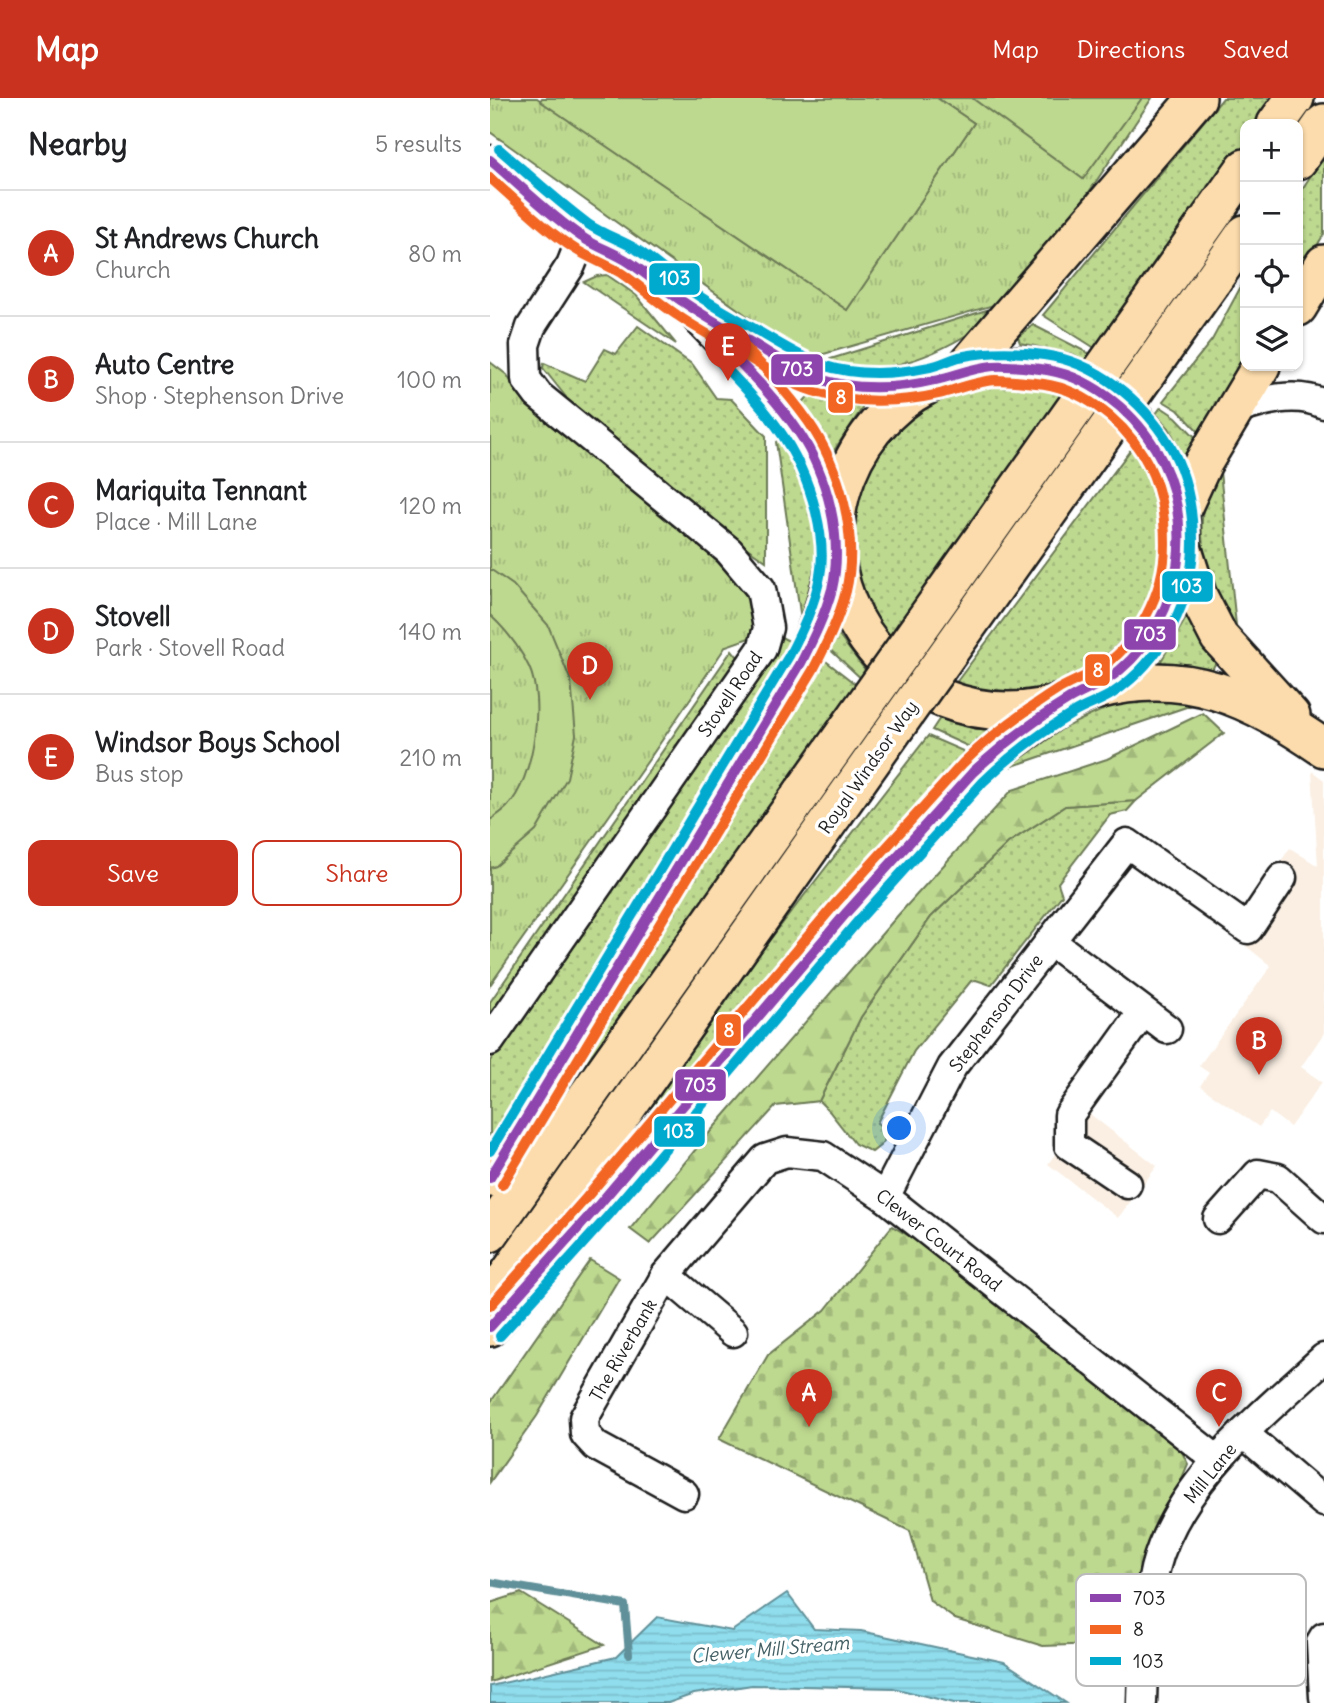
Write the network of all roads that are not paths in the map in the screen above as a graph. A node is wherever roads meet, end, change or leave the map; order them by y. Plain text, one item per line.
1 (1197, 98) edge
2 (1295, 98) edge
3 (1280, 119) edge
4 (1324, 123) edge
5 (1303, 153) edge
6 (490, 160) edge
7 (1240, 175) edge
8 (582, 237) junction
9 (1240, 241) edge
10 (1324, 264) edge
11 (684, 303) junction
12 (1308, 305) edge
13 (1258, 371) edge
14 (949, 375) junction
15 (1317, 400) edge
16 (1232, 411) junction
17 (1180, 530) junction
18 (835, 550) junction
19 (1075, 697) junction
20 (1320, 745) edge
21 (1282, 878) dead end
22 (1050, 941) junction
23 (1143, 1012) junction
24 (1167, 1029) dead end
25 (490, 1041) edge
26 (490, 1178) edge
27 (1127, 1184) dead end
28 (885, 1197) junction
29 (1218, 1219) dead end
30 (1324, 1219) edge
31 (490, 1233) edge
32 (666, 1275) junction
33 (490, 1300) edge
34 (490, 1327) edge
35 (733, 1332) dead end
36 (1324, 1358) edge
37 (1242, 1433) junction
38 (1217, 1460) junction
39 (684, 1494) dead end
40 (1324, 1502) edge
41 (1155, 1574) edge
42 (1324, 1637) edge
43 (1324, 1697) edge

1 - 14 main road
2 - 3 main road
4 - 5 main road
6 - 8 street
7 - 31 main road, bridge
8 - 11 street
8 - 25 street, Stovell Road
9 - 33 main road, Royal Windsor Way, bridge
10 - 12 main road
11 - 14 street
11 - 18 street
13 - 16 main road
14 - 17 main road
14 - 18 main road
15 - 16 street
16 - 17 main road
17 - 19 main road
17 - 20 main road
18 - 19 main road
18 - 26 main road
19 - 20 main road
19 - 34 main road
21 - 22 street, Stephenson Drive
22 - 23 street, Stephenson Drive
22 - 28 street, Stephenson Drive
23 - 24 street, Stephenson Drive
23 - 27 street
28 - 32 street, Clewer Court Road
28 - 38 street, Clewer Court Road
29 - 30 street
32 - 35 street
32 - 39 street, The Riverbank
36 - 37 street, Mill Lane
37 - 38 street, Mill Lane
37 - 40 street
38 - 41 street, Mill Lane
42 - 43 street

